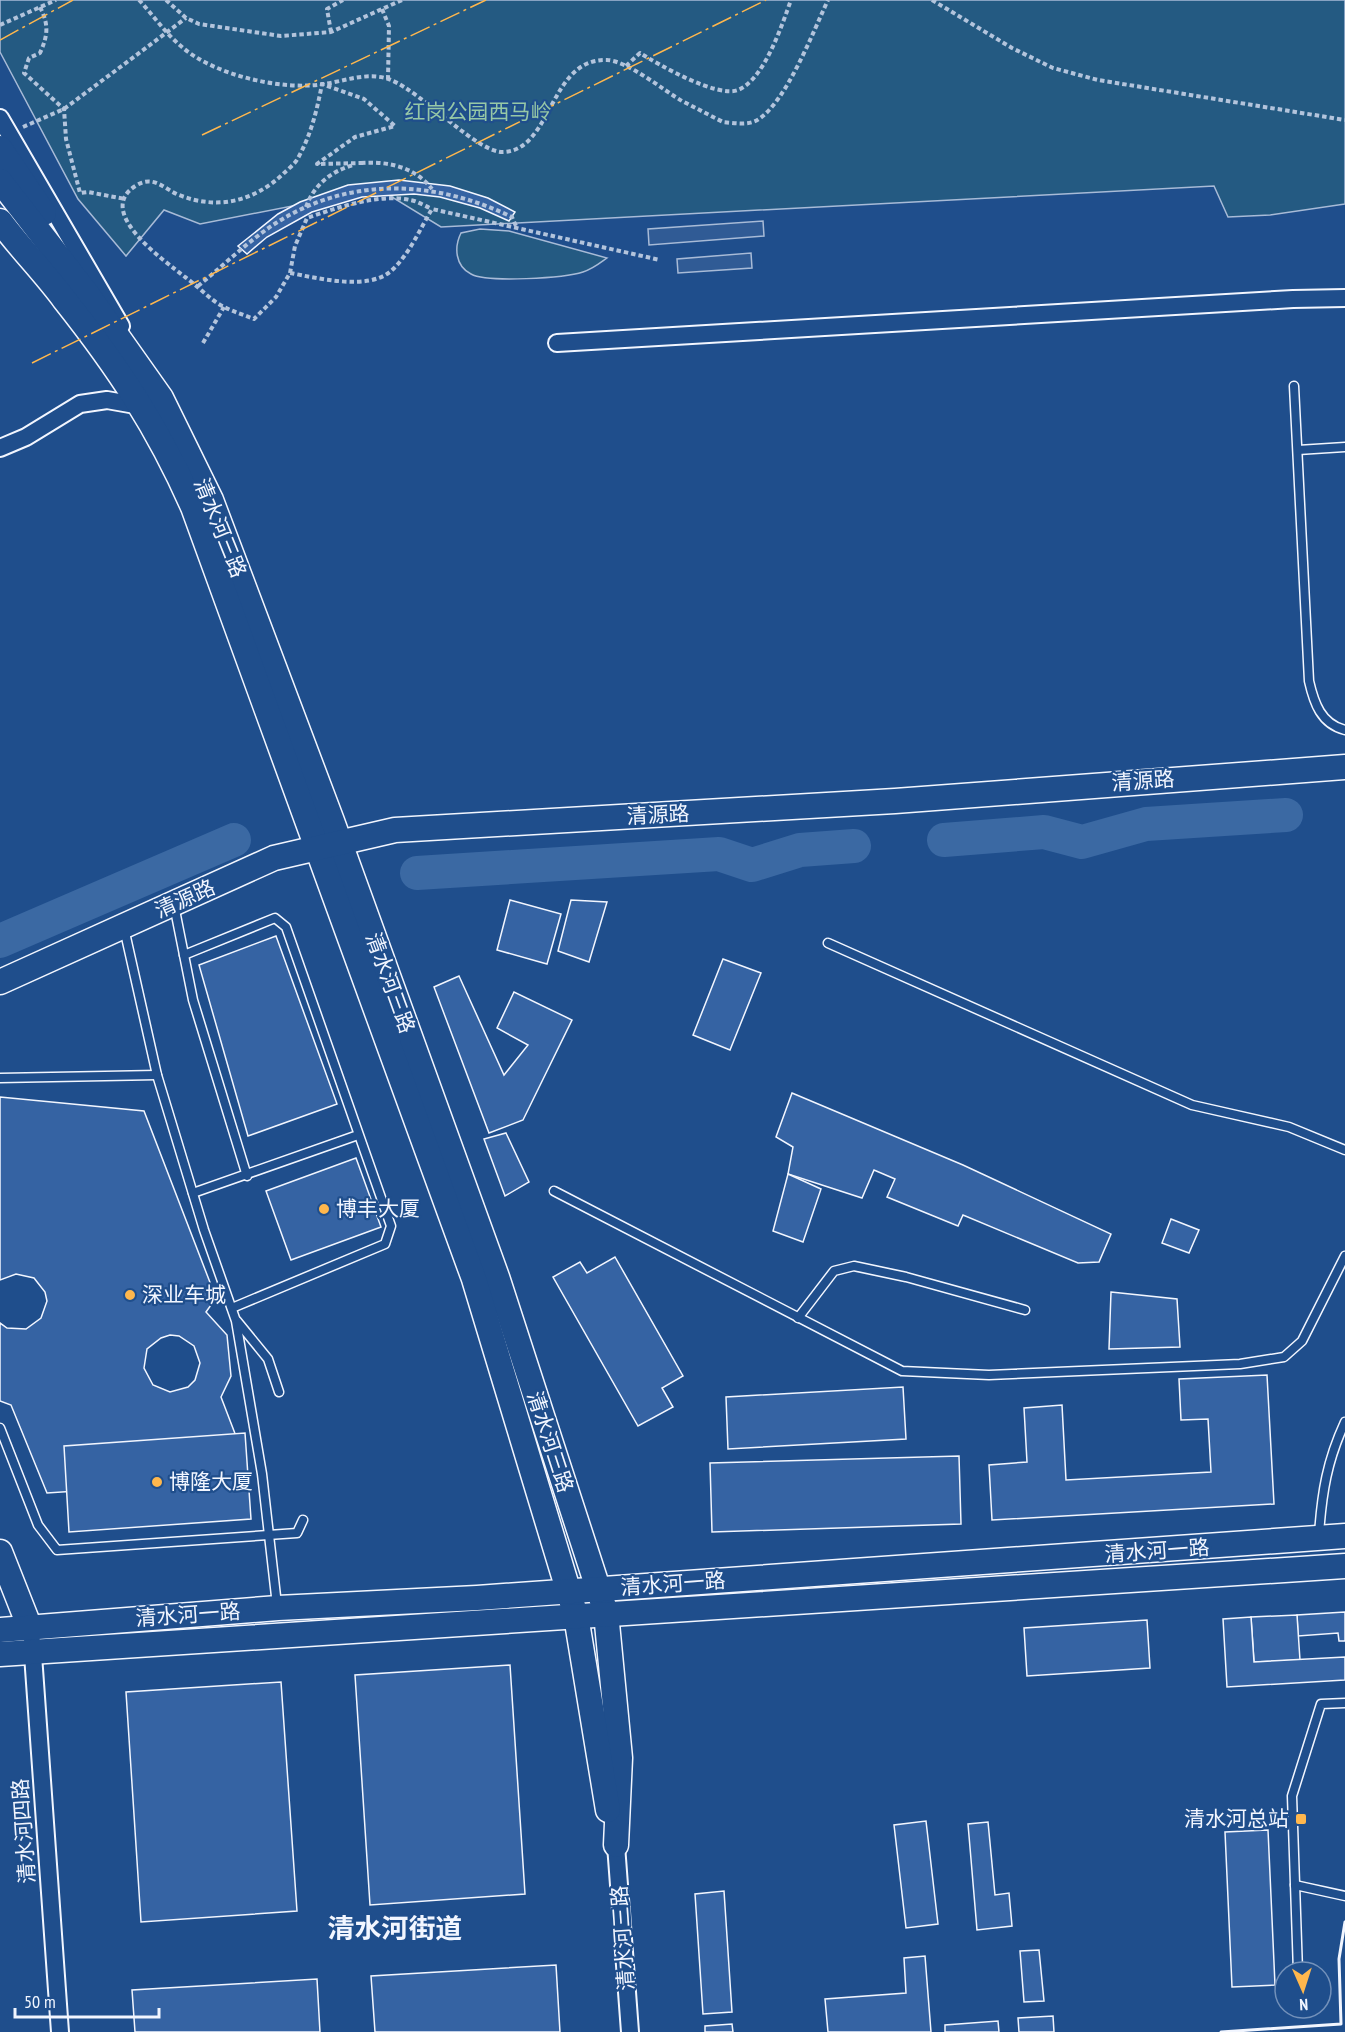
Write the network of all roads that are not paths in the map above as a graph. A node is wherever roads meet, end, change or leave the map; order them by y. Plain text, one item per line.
1 (0, 118) edge
2 (0, 148) edge
3 (0, 181) edge
4 (0, 222) edge
5 (86, 292) junction
6 (1345, 298) edge
7 (557, 342) dead end
8 (145, 372) junction
9 (1294, 386) dead end
10 (151, 402) junction
11 (1345, 447) edge
12 (0, 448) edge
13 (1298, 450) junction
14 (1345, 730) edge
15 (1345, 767) edge
16 (1345, 778) edge
17 (330, 851) junction
18 (176, 915) junction
19 (126, 937) junction
20 (828, 943) dead end
21 (184, 955) junction
22 (0, 982) edge
23 (0, 993) edge
24 (157, 1075) junction
25 (0, 1078) edge
26 (358, 1135) junction
27 (1345, 1150) edge
28 (247, 1176) junction
29 (554, 1191) dead end
30 (193, 1193) junction
31 (1345, 1256) edge
32 (232, 1308) junction
33 (1024, 1310) dead end
34 (798, 1318) junction
35 (236, 1321) junction
36 (279, 1392) dead end
37 (1345, 1422) edge
38 (0, 1428) edge
39 (303, 1520) dead end
40 (270, 1536) junction
41 (1345, 1536) edge
42 (1319, 1539) junction
43 (0, 1552) edge
44 (1345, 1566) edge
45 (598, 1589) junction
46 (567, 1591) junction
47 (278, 1608) junction
48 (606, 1614) junction
49 (576, 1616) junction
50 (30, 1628) junction
51 (0, 1630) edge
52 (34, 1652) junction
53 (0, 1654) edge
54 (1345, 1703) edge
55 (616, 1845) junction
56 (1295, 1885) junction
57 (1345, 1896) edge
58 (1298, 1960) edge
59 (60, 2032) edge
60 (630, 2032) edge

1 - 8 street
2 - 5 street
3 - 5 street, 清水河三路
4 - 10 street, 清水河三路
5 - 8 street, 清水河三路
6 - 7 street
8 - 10 street, 清水河三路
9 - 13 lane
10 - 12 street
10 - 17 street, 清水河三路
11 - 13 lane
13 - 14 lane
15 - 17 street, 清源路
16 - 17 street, 清源路
17 - 18 street, 清源路
17 - 22 street, 清源路
17 - 45 street, 清水河三路
17 - 46 street, 清水河三路
18 - 19 street, 清源路
18 - 21 lane
19 - 23 street, 清源路
19 - 24 lane
20 - 27 lane
21 - 26 lane
21 - 28 lane
24 - 25 lane
24 - 30 lane
26 - 28 lane
26 - 32 lane
28 - 30 lane
29 - 34 lane
30 - 32 lane
31 - 34 lane
32 - 35 lane
33 - 34 lane
35 - 36 lane
35 - 40 lane
37 - 42 lane
38 - 40 lane
39 - 40 lane
40 - 47 lane
41 - 42 street, 清水河一路
42 - 45 street, 清水河一路
43 - 50 street
44 - 48 street, 清水河一路
45 - 46 street, 清水河一路
45 - 48 street, 清水河三路
46 - 47 street, 清水河一路
46 - 49 street, 清水河三路
47 - 50 street, 清水河一路
48 - 49 street, 清水河一路
48 - 55 street, 清水河三路
49 - 52 street, 清水河一路
49 - 55 street, 清水河三路
50 - 51 street, 清水河一路
50 - 52 street, 清水河四路
52 - 53 street, 清水河一路
52 - 59 street, 清水河四路
54 - 56 lane
55 - 60 street, 清水河三路
56 - 57 lane
56 - 58 lane

